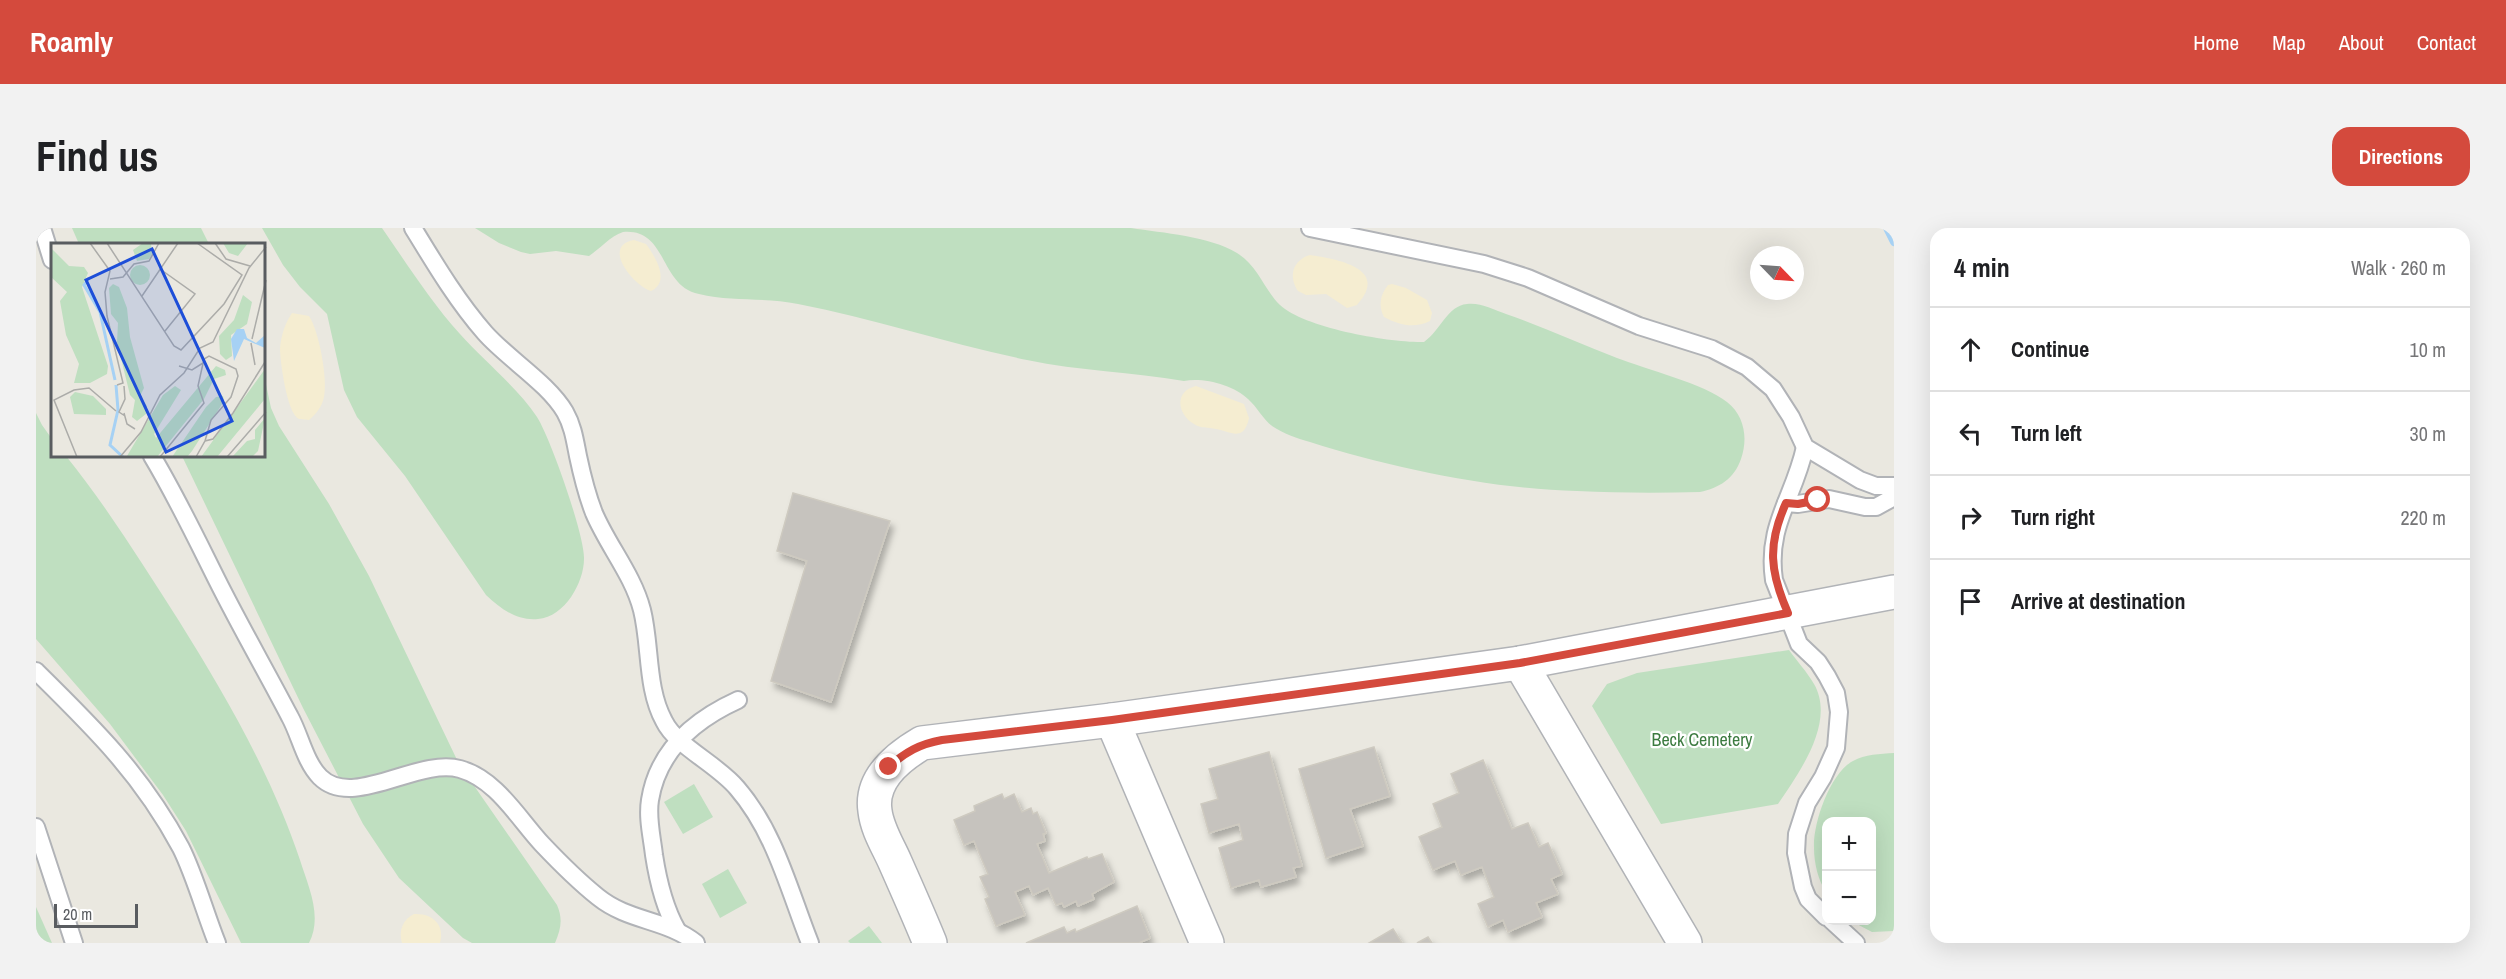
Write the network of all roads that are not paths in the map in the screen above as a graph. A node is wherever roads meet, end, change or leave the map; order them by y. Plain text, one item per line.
1 (42, 228) edge
2 (413, 228) edge
3 (1310, 228) edge
4 (51, 257) edge
5 (1805, 447) junction
6 (153, 458) edge
7 (1894, 486) edge
8 (1894, 497) edge
9 (1786, 503) junction
10 (1894, 592) edge
11 (1788, 613) junction
12 (1520, 663) junction
13 (36, 671) edge
14 (738, 700) dead end
15 (1112, 720) junction
16 (677, 739) junction
17 (36, 827) edge
18 (666, 911) junction
19 (1822, 912) edge
20 (647, 922) junction
21 (1836, 925) edge
22 (677, 930) junction
23 (1679, 941) edge
24 (74, 943) edge
25 (217, 943) edge
26 (696, 943) edge
27 (810, 943) edge
28 (930, 943) edge
29 (1207, 943) edge
30 (1856, 943) edge

1 - 4 lane
2 - 16 lane
3 - 5 lane
5 - 7 lane
5 - 9 lane
6 - 20 lane
8 - 9 lane
9 - 11 lane
10 - 11 street
11 - 12 street
11 - 19 lane
12 - 15 street
12 - 23 street
13 - 25 lane
14 - 16 lane
15 - 28 street
15 - 29 street
16 - 18 lane
16 - 27 lane
17 - 24 lane
18 - 20 lane
18 - 22 lane
20 - 22 lane
21 - 30 lane
22 - 26 lane

